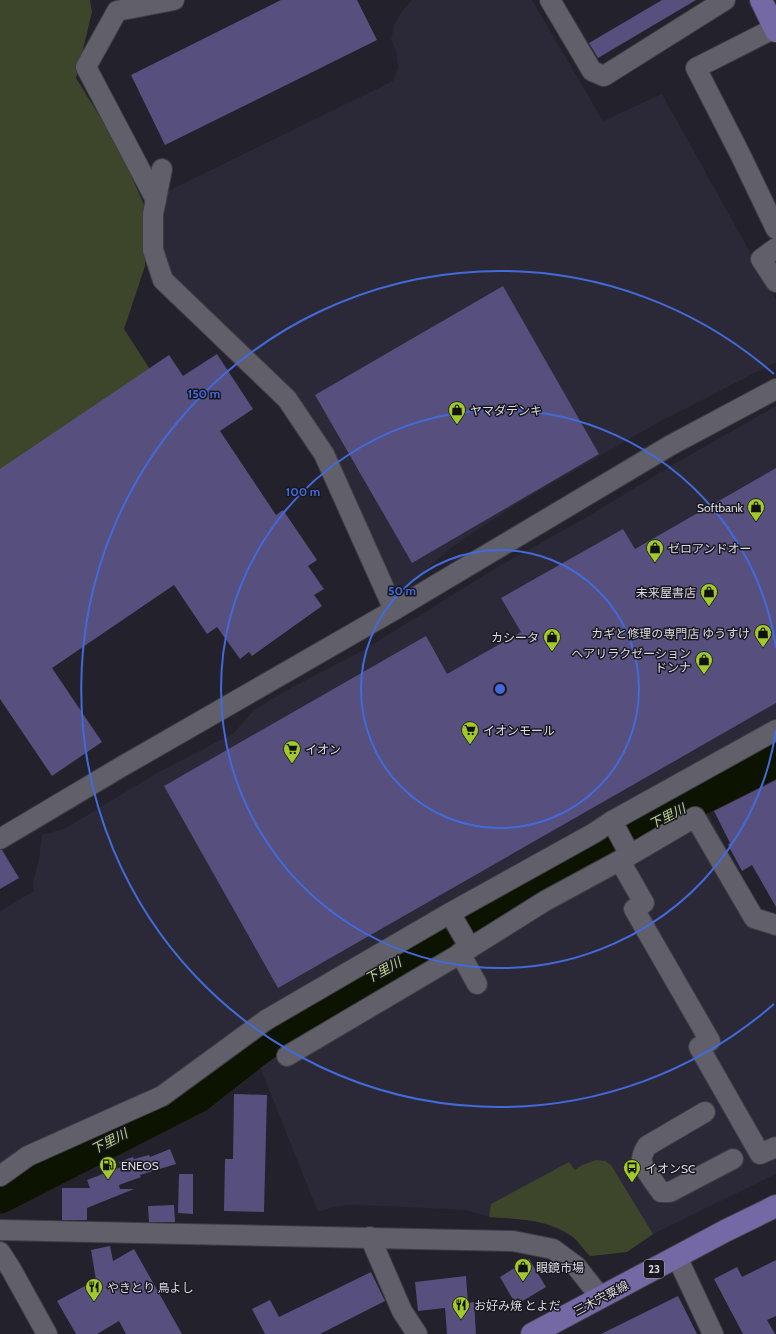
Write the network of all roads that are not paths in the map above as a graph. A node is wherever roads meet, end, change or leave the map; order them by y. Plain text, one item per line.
1 (174, 0) edge
2 (725, 0) edge
3 (761, 0) edge
4 (555, 2) edge
5 (775, 29) edge
6 (162, 169) dead end
7 (156, 200) junction
8 (776, 229) edge
9 (776, 248) edge
10 (776, 282) edge
11 (776, 389) edge
12 (394, 610) junction
13 (776, 730) edge
14 (612, 821) junction
15 (0, 839) edge
16 (625, 858) junction
17 (450, 913) junction
18 (776, 925) edge
19 (465, 950) junction
20 (477, 984) dead end
21 (286, 1056) dead end
22 (705, 1112) dead end
23 (776, 1147) edge
24 (733, 1159) dead end
25 (0, 1176) edge
26 (775, 1209) edge
27 (0, 1230) edge
28 (370, 1237) junction
29 (0, 1252) edge
30 (677, 1257) junction
31 (601, 1298) junction
32 (47, 1334) edge
33 (417, 1334) edge
34 (532, 1334) edge
35 (713, 1334) edge

1 - 7 street
2 - 4 street
3 - 5 main road
5 - 8 street
6 - 7 street
7 - 12 street
9 - 10 street
11 - 12 street
12 - 15 street
13 - 14 street
14 - 16 street
14 - 17 street
16 - 18 street
16 - 19 street
16 - 23 street
17 - 19 street
17 - 25 street
19 - 20 street
19 - 21 street
22 - 24 street
26 - 30 main road, 三木宍粟線 / 23
27 - 28 street
28 - 31 street
28 - 33 street
29 - 32 street
30 - 31 main road, 三木宍粟線 / 23
30 - 35 street
31 - 34 main road, 三木宍粟線 / 23

